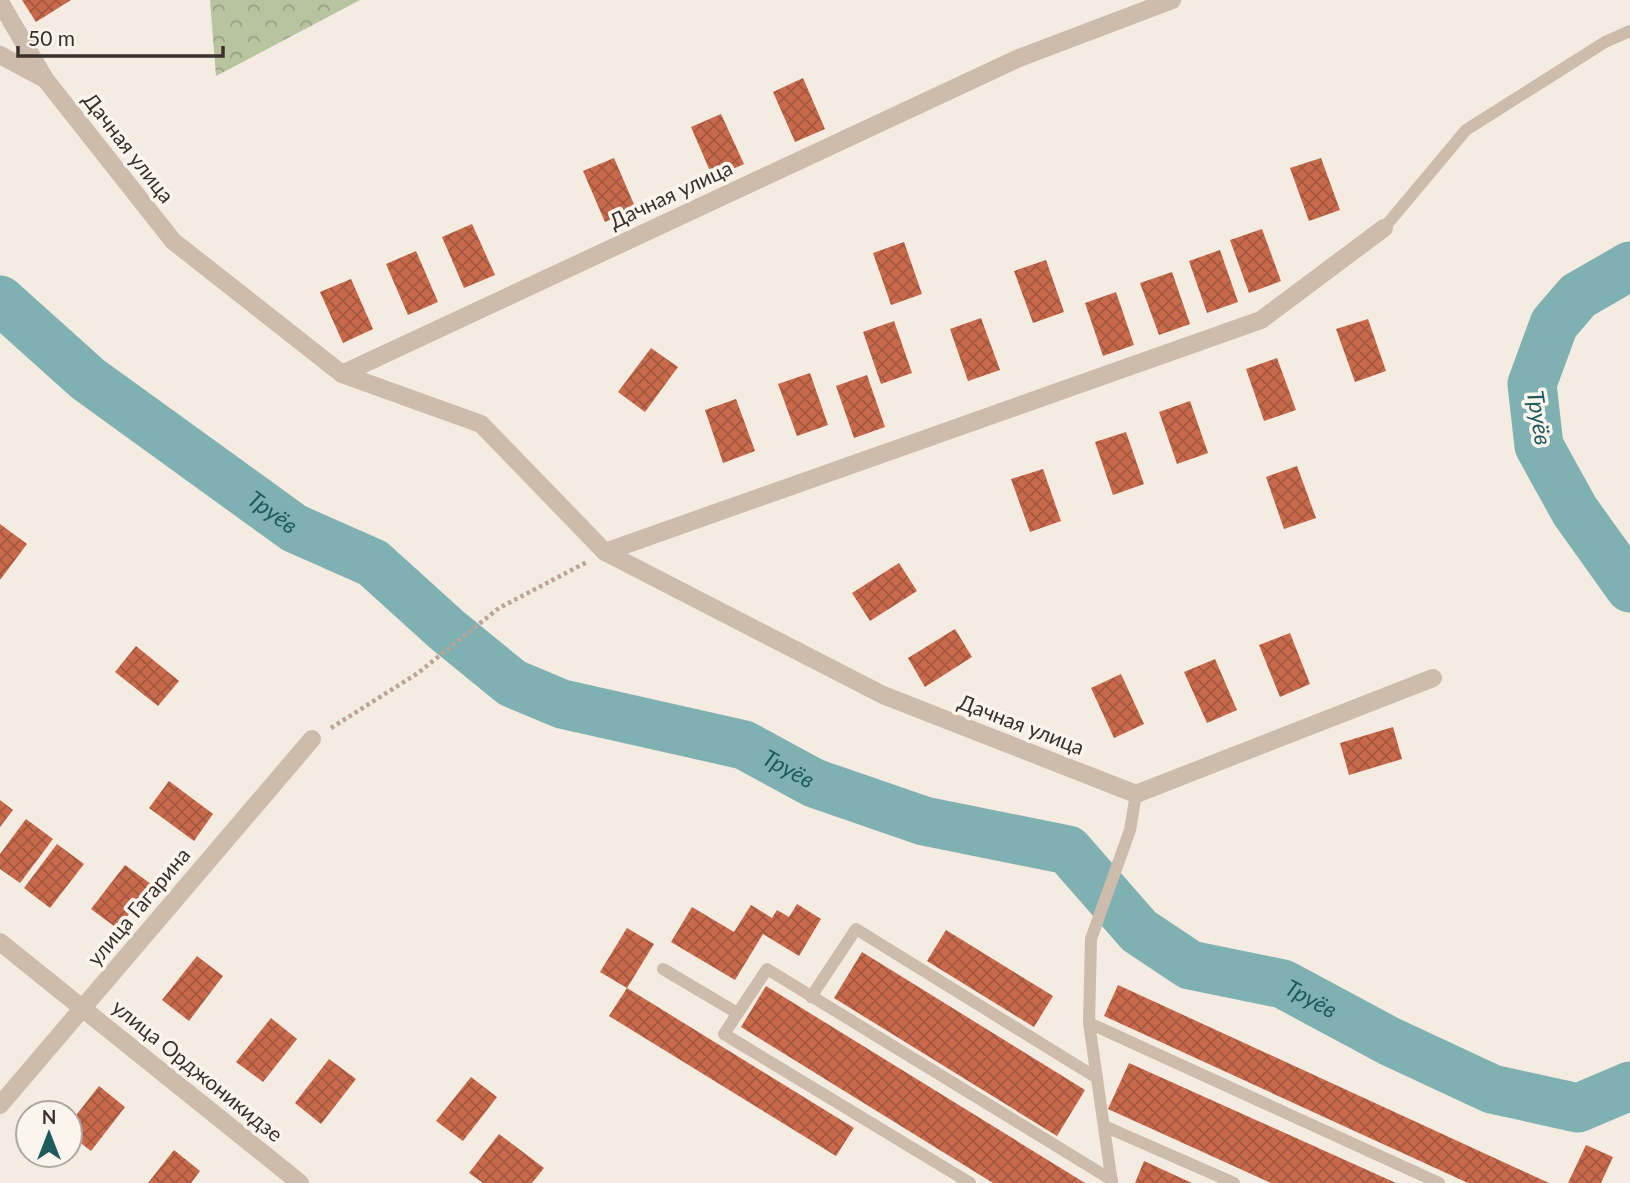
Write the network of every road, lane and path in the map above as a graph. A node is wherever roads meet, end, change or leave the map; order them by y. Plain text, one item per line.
1 (1172, 0) edge
2 (0, 2) edge
3 (1630, 31) edge
4 (0, 55) edge
5 (45, 79) junction
6 (1384, 228) joint
7 (342, 374) junction
8 (605, 552) junction
9 (1433, 678) dead end
10 (312, 739) joint
11 (1136, 794) junction
12 (0, 942) edge
13 (663, 970) dead end
14 (811, 997) junction
15 (83, 1008) junction
16 (737, 1013) junction
17 (1089, 1023) junction
18 (1097, 1078) junction
19 (0, 1105) edge
20 (1104, 1126) junction
21 (1112, 1182) edge
22 (300, 1183) edge
23 (970, 1183) edge
24 (1234, 1183) edge
25 (1439, 1183) edge

1 - 7 street, Дачная улица
2 - 5 street, Дачная улица
3 - 6 lane
4 - 5 street, Дачная улица
5 - 7 street, Дачная улица
6 - 8 street
7 - 8 street, Дачная улица
8 - 10 path
8 - 11 street, Дачная улица
9 - 11 street
10 - 15 street, улица Гагарина
11 - 17 lane
12 - 15 street, улица Орджоникидзе
13 - 16 lane
14 - 16 lane
14 - 18 lane
14 - 21 lane
15 - 19 street, улица Гагарина
15 - 22 street, улица Орджоникидзе
16 - 23 lane
17 - 18 lane
17 - 25 lane
18 - 20 lane
20 - 21 lane
20 - 24 lane

